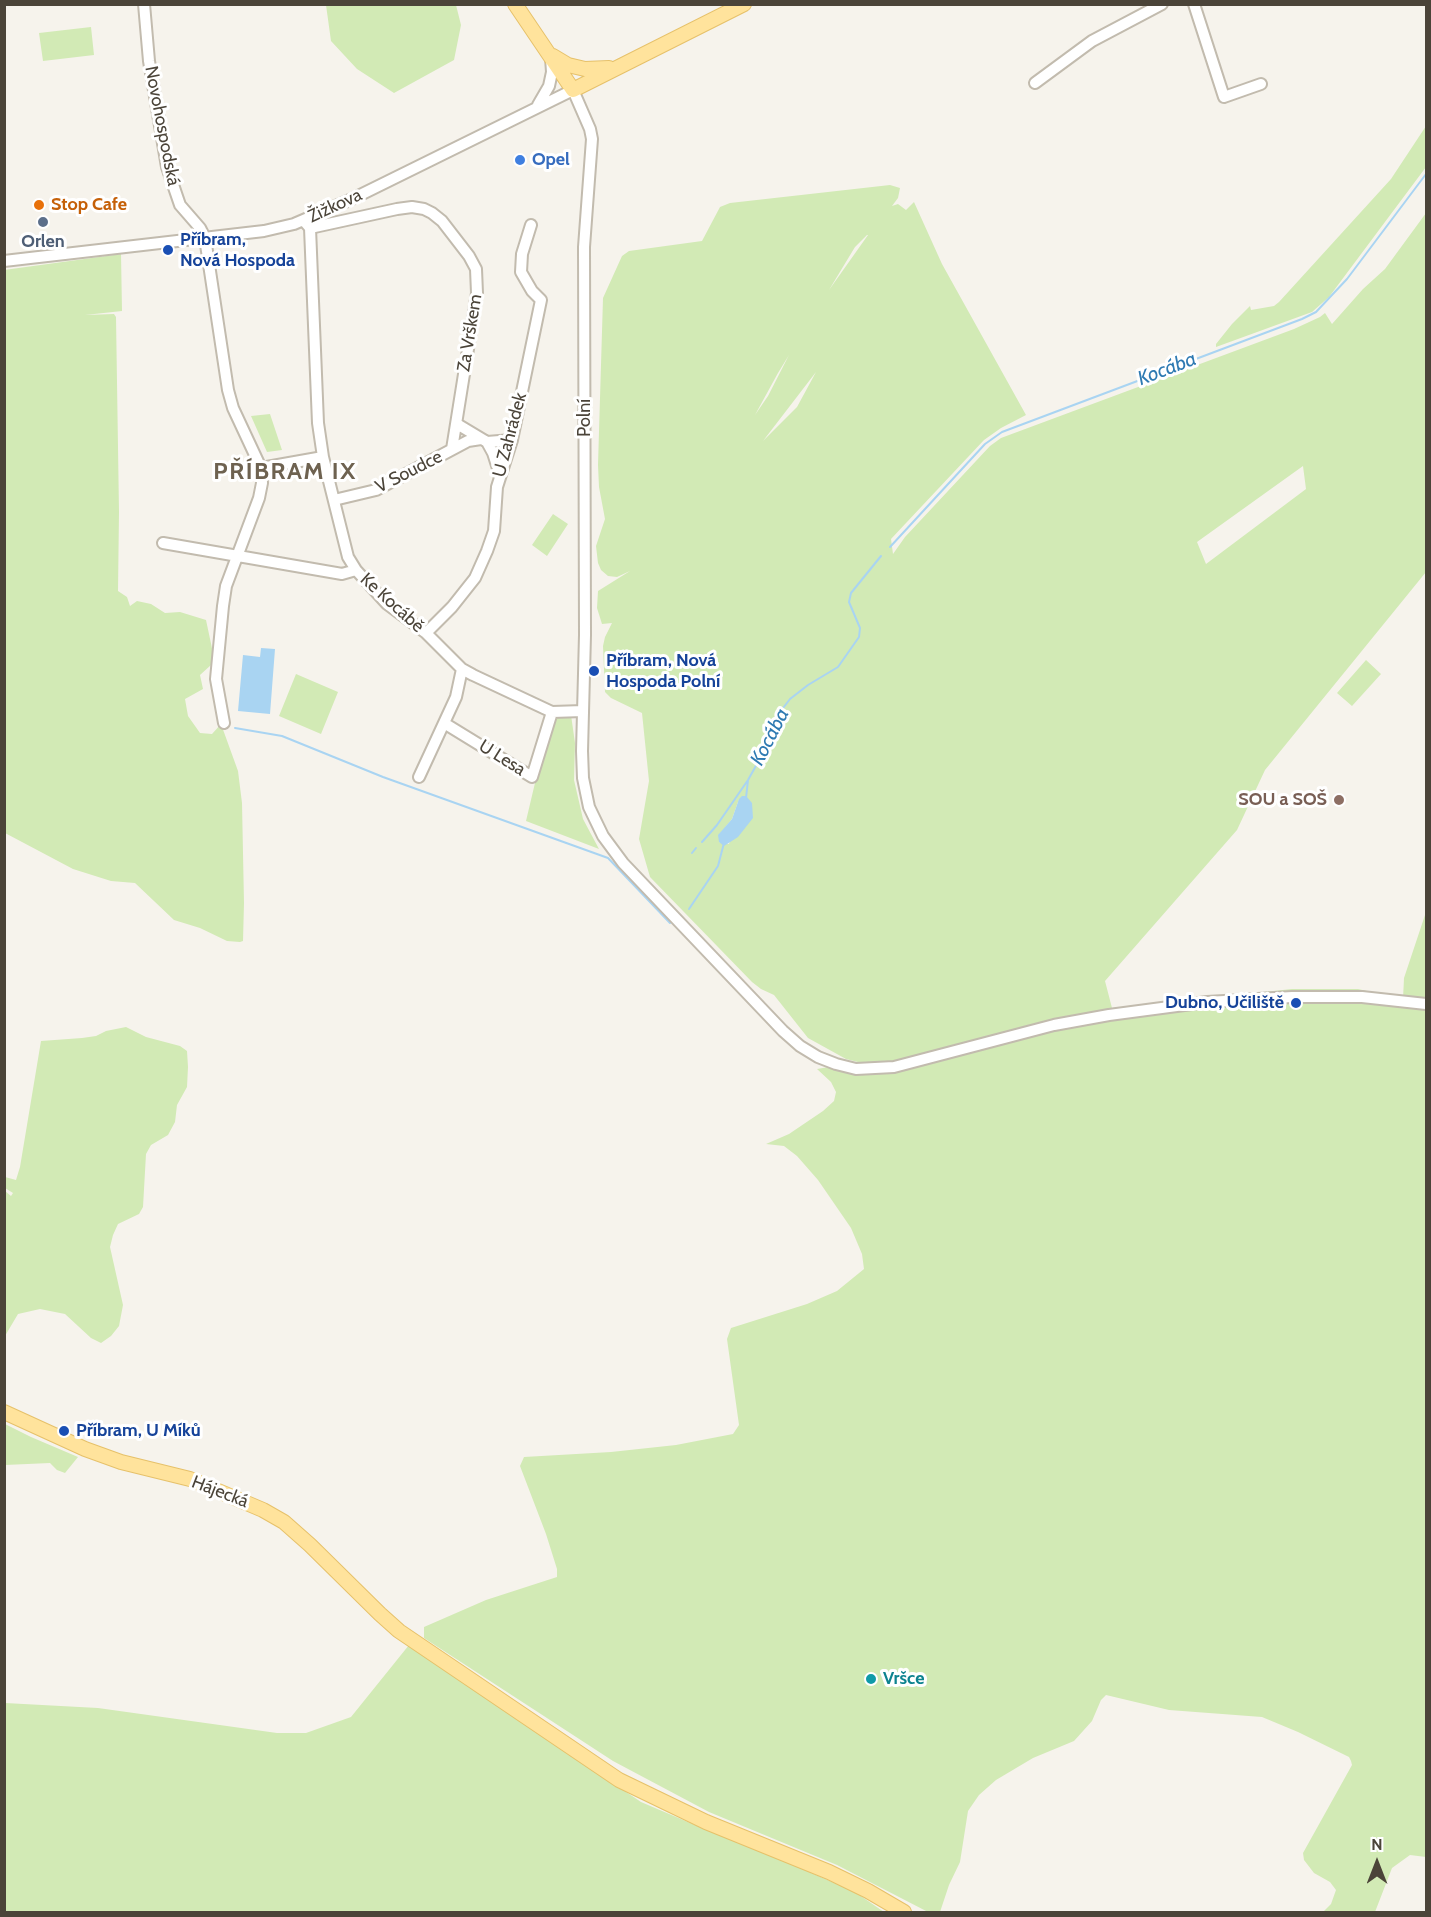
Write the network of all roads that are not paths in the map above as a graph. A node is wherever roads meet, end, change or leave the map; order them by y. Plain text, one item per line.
1 (144, 4) edge
2 (515, 4) edge
3 (744, 4) edge
4 (1162, 4) edge
5 (1194, 4) edge
6 (549, 53) junction
7 (617, 68) junction
8 (1035, 82) dead end
9 (1261, 84) dead end
10 (573, 90) junction
11 (536, 108) junction
12 (307, 225) junction
13 (531, 225) dead end
14 (204, 238) junction
15 (4, 261) edge
16 (457, 424) junction
17 (512, 440) junction
18 (484, 441) junction
19 (452, 449) junction
20 (323, 457) junction
21 (261, 468) junction
22 (500, 475) junction
23 (334, 500) junction
24 (163, 543) dead end
25 (236, 557) junction
26 (356, 570) junction
27 (426, 633) junction
28 (462, 669) junction
29 (583, 711) junction
30 (552, 712) junction
31 (224, 723) dead end
32 (444, 723) junction
33 (419, 777) dead end
34 (1426, 1004) edge
35 (4, 1412) edge
36 (904, 1912) edge

1 - 14 street, Novohospodská
2 - 6 main road
3 - 7 main road
4 - 8 street
5 - 9 street
6 - 7 main road
6 - 10 main road
6 - 11 street
7 - 10 main road
10 - 11 street, Žižkova
10 - 29 street, Polní
11 - 12 street, Žižkova
12 - 14 street, Žižkova
12 - 16 street, Za Vrškem
12 - 20 street, Ke Kocábě
13 - 17 street, U Zahrádek
14 - 15 street, Žižkova
14 - 21 street
16 - 18 street
16 - 19 street, Za Vrškem
17 - 18 street, V Soudce
17 - 22 street, U Zahrádek
18 - 19 street, V Soudce
18 - 22 street
19 - 23 street, V Soudce
20 - 21 street
20 - 23 street, Ke Kocábě
21 - 25 street
22 - 27 street, U Zahrádek
23 - 26 street, Ke Kocábě
24 - 25 street
25 - 26 street
25 - 31 street
26 - 27 street, Ke Kocábě
27 - 28 street, Ke Kocábě
28 - 30 street, Ke Kocábě
28 - 32 street
29 - 30 street, Ke Kocábě
29 - 34 street, Polní
30 - 32 street, U Lesa
32 - 33 street
35 - 36 main road, Hájecká

